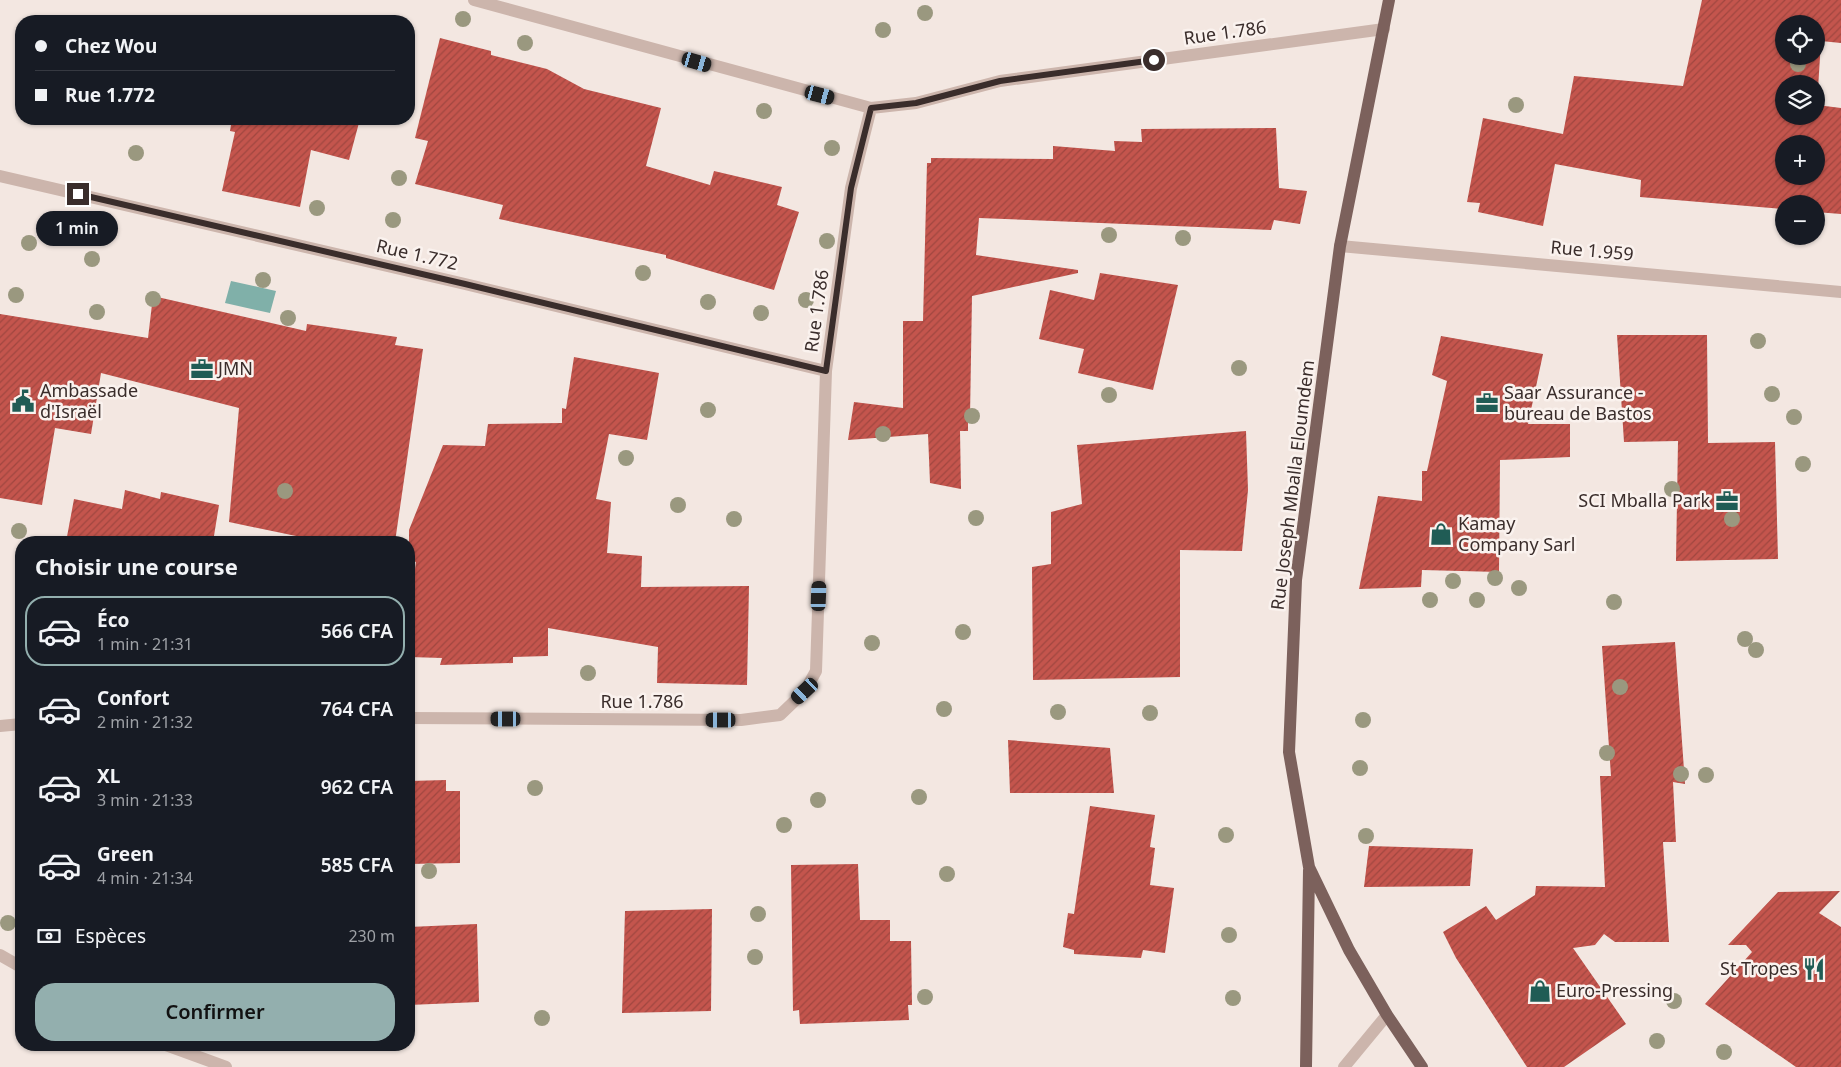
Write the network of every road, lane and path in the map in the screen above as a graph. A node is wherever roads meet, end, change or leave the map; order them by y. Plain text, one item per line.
1 (474, 0) edge
2 (1389, 0) edge
3 (1384, 29) junction
4 (871, 108) junction
5 (0, 176) edge
6 (1340, 246) junction
7 (1841, 292) edge
8 (826, 371) junction
9 (415, 718) edge
10 (15, 725) edge
11 (0, 726) edge
12 (1309, 867) junction
13 (0, 955) edge
14 (15, 964) edge
15 (1387, 1016) junction
16 (182, 1051) edge
17 (226, 1067) edge
18 (1306, 1067) edge
19 (1344, 1067) edge
20 (1422, 1067) edge

1 - 4 street
2 - 3 main road, Rue Joseph Mballa Eloumdem
3 - 4 street, Rue 1.786
3 - 6 main road, Rue Joseph Mballa Eloumdem
4 - 8 street, Rue 1.786
5 - 8 street, Rue 1.772
6 - 7 street, Rue 1.959
6 - 12 main road, Rue Joseph Mballa Eloumdem
8 - 9 street, Rue 1.786
10 - 11 street
12 - 15 main road, Rue Joseph Mballa Eloumdem
12 - 18 main road
13 - 14 street
15 - 19 street
15 - 20 main road, Rue Joseph Mballa Eloumdem
16 - 17 street

